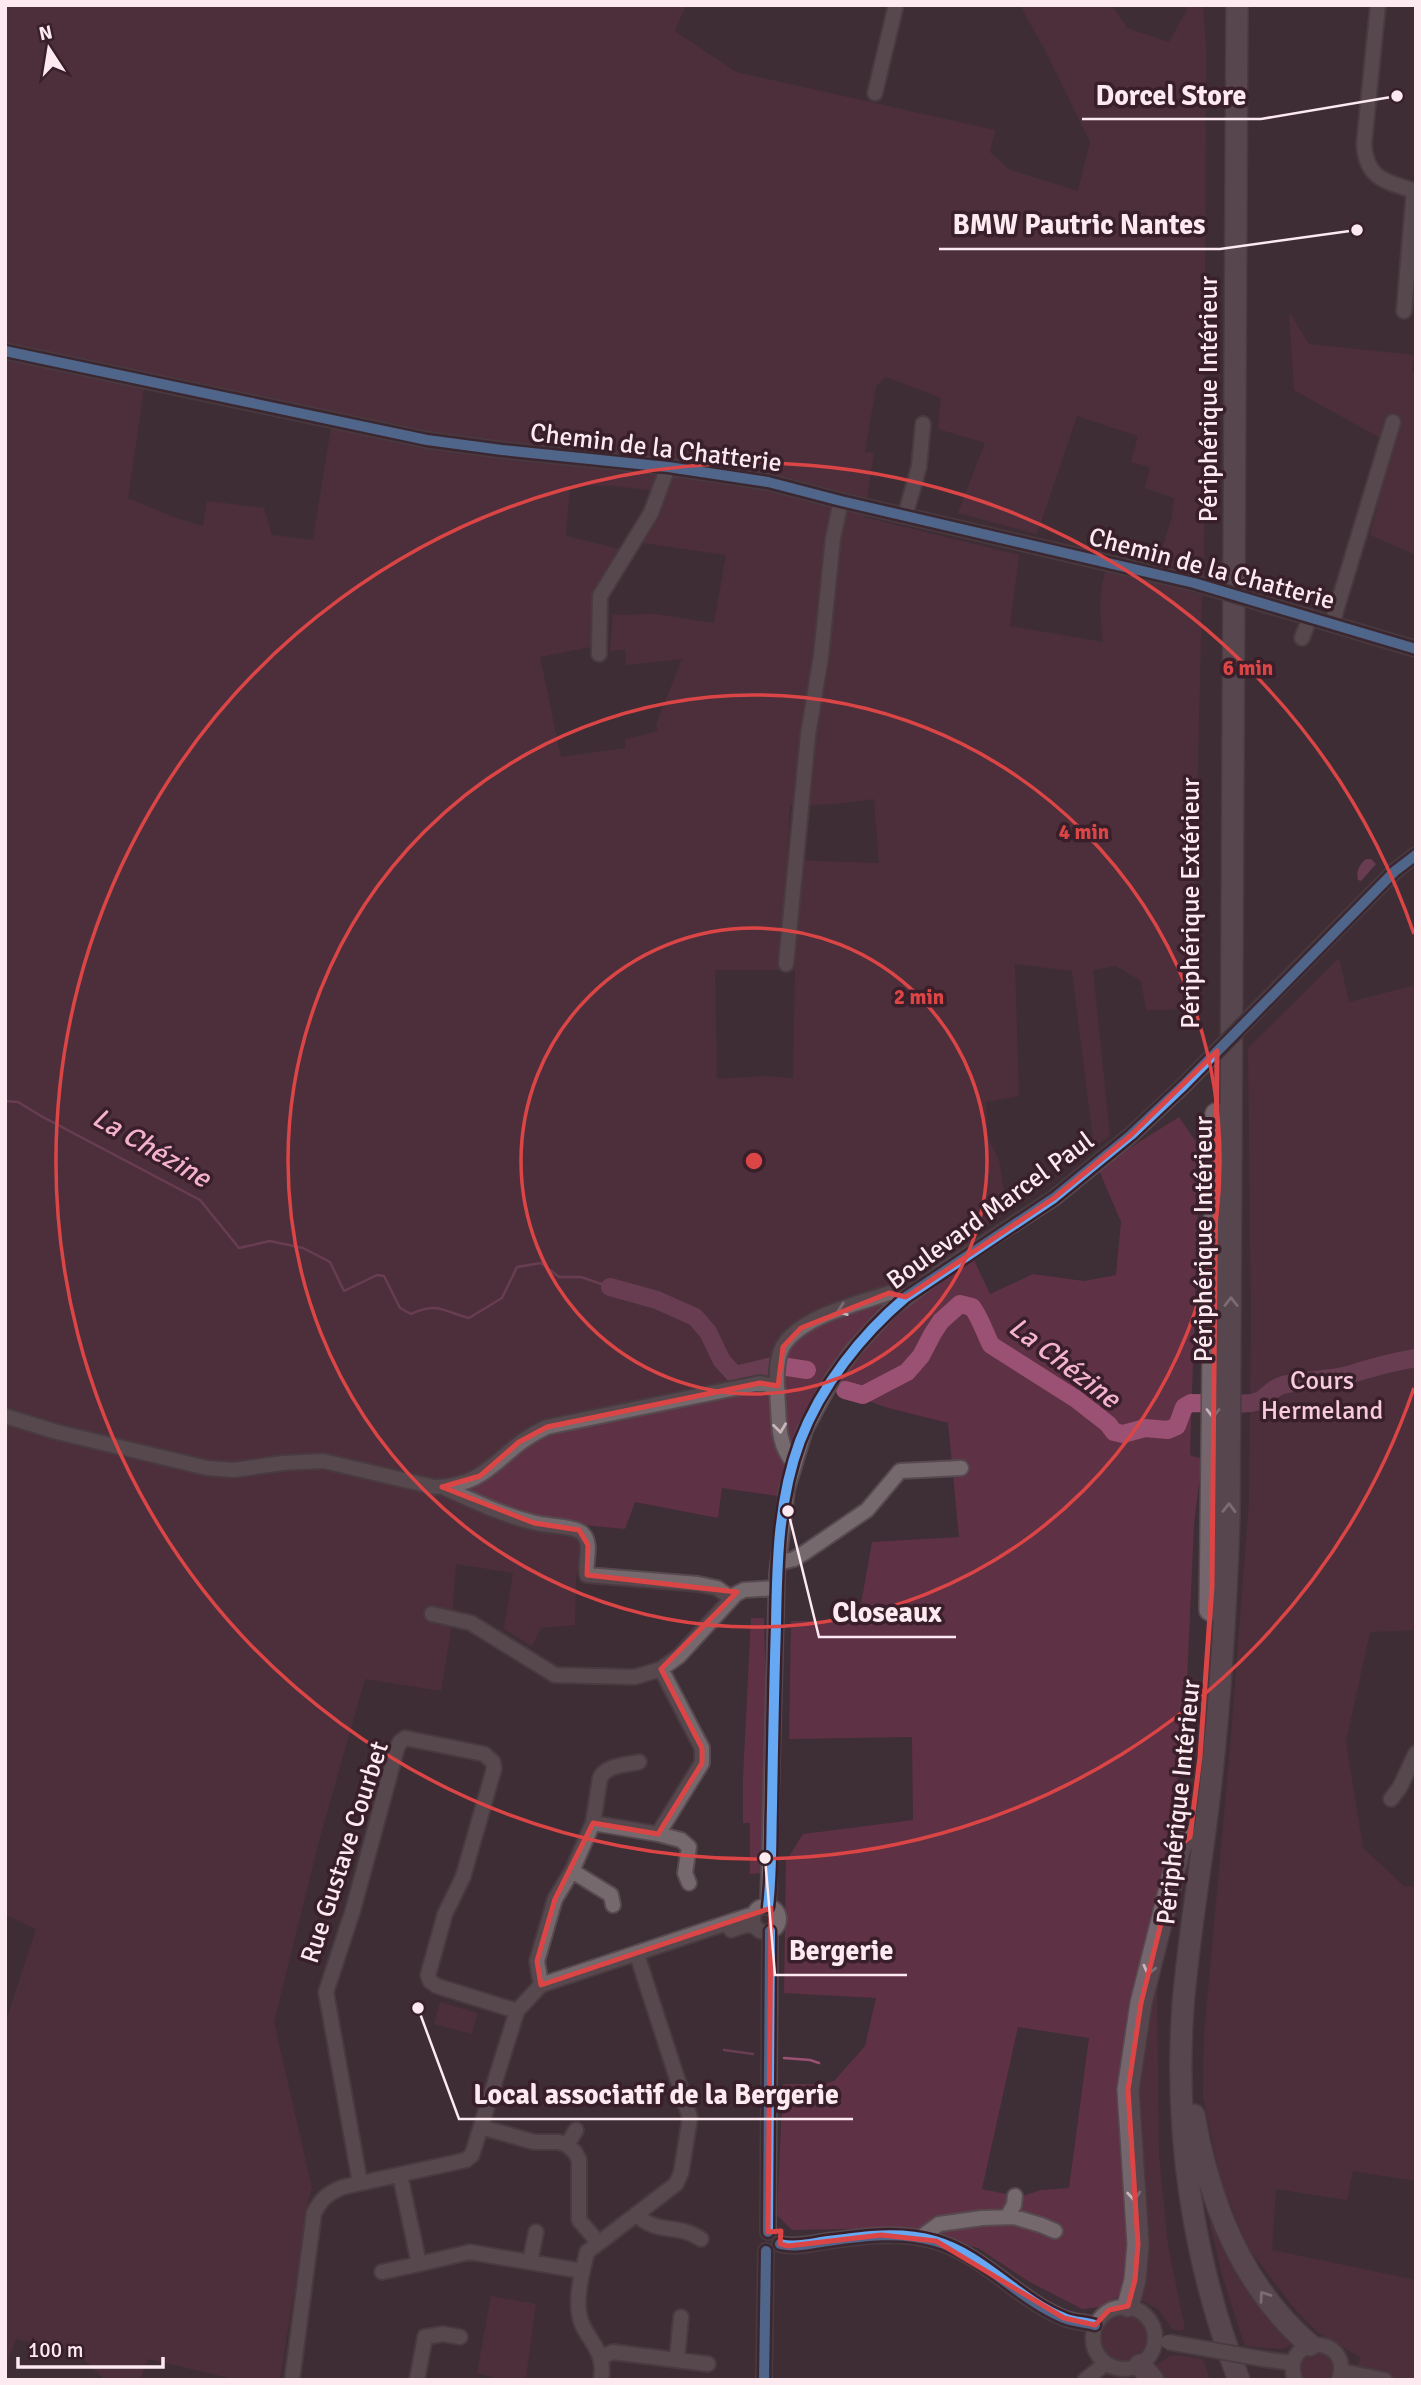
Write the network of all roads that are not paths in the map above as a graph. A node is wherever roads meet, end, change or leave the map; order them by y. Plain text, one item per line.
1 (896, 5) edge
2 (1223, 5) edge
3 (1237, 5) edge
4 (1378, 5) edge
5 (875, 93) dead end
6 (1415, 191) edge
7 (1404, 311) dead end
8 (5, 351) edge
9 (1393, 422) dead end
10 (923, 424) dead end
11 (668, 467) junction
12 (841, 501) junction
13 (905, 516) junction
14 (1310, 618) junction
15 (1332, 624) junction
16 (1302, 638) dead end
17 (1416, 649) edge
18 (599, 654) dead end
19 (1416, 855) edge
20 (786, 964) dead end
21 (906, 1297) junction
22 (1222, 1370) junction
23 (778, 1391) junction
24 (5, 1416) edge
25 (1222, 1456) junction
26 (793, 1462) junction
27 (961, 1468) dead end
28 (442, 1487) junction
29 (778, 1563) junction
30 (776, 1588) junction
31 (731, 1598) junction
32 (432, 1614) dead end
33 (661, 1669) junction
34 (1416, 1753) edge
35 (639, 1762) dead end
36 (1391, 1799) dead end
37 (593, 1823) junction
38 (658, 1834) junction
39 (1190, 1837) junction
40 (572, 1871) junction
41 (689, 1883) dead end
42 (613, 1905) dead end
43 (768, 1906) junction
44 (755, 1920) junction
45 (771, 1931) junction
46 (613, 1960) junction
47 (639, 1961) junction
48 (541, 1985) junction
49 (517, 2011) junction
50 (1181, 2052) junction
51 (481, 2127) junction
52 (576, 2130) dead end
53 (567, 2145) junction
54 (400, 2175) junction
55 (360, 2183) junction
56 (1015, 2196) dead end
57 (636, 2214) junction
58 (1007, 2217) junction
59 (1055, 2231) dead end
60 (536, 2232) dead end
61 (768, 2232) junction
62 (920, 2238) junction
63 (701, 2239) dead end
64 (598, 2242) junction
65 (780, 2244) junction
66 (766, 2251) junction
67 (530, 2262) junction
68 (419, 2264) junction
69 (582, 2271) junction
70 (382, 2272) dead end
71 (1128, 2306) junction
72 (681, 2317) dead end
73 (1095, 2325) junction
74 (460, 2337) dead end
75 (1162, 2342) junction
76 (1310, 2345) junction
77 (601, 2357) junction
78 (677, 2359) junction
79 (1293, 2363) junction
80 (708, 2364) dead end
81 (1105, 2364) junction
82 (1147, 2373) edge
83 (1340, 2376) edge
84 (292, 2380) edge
85 (417, 2380) edge
86 (601, 2380) edge
87 (764, 2380) edge
88 (1085, 2380) edge
89 (1224, 2380) edge
90 (1240, 2380) edge
91 (1294, 2380) edge
92 (1385, 2380) edge

1 - 5 street
2 - 22 highway, Périphérique Extérieur
22 -> 3 highway, Périphérique Intérieur
4 - 6 street
6 - 7 street
8 - 11 street, Chemin de la Chatterie
9 - 15 street
10 - 13 street
11 - 12 street, Chemin de la Chatterie
11 - 18 street
12 - 13 street, Chemin de la Chatterie
12 - 20 street
13 - 14 street, Chemin de la Chatterie, bridge
14 - 15 street, Chemin de la Chatterie
14 - 16 street
15 - 17 street, Chemin de la Chatterie
19 - 21 street, Boulevard Marcel Paul, bridge
21 -> 23 street
21 - 26 street, Boulevard Marcel Paul
22 - 25 highway, Périphérique Intérieur
23 -> 26 street
23 - 28 street
24 - 28 street
25 - 39 highway
50 -> 25 highway, Périphérique Intérieur
26 - 29 street, Boulevard Marcel Paul
27 - 29 street
28 - 31 street
29 - 30 street, Boulevard Marcel Paul
30 - 31 street
30 - 43 street, Boulevard Marcel Paul
31 - 33 street
32 - 33 street
33 - 38 street
34 - 36 street
35 - 37 street
37 - 38 street
37 - 40 street
38 - 41 street
39 -> 71 highway
39 - 89 highway
40 - 42 street
40 - 48 street
43 - 44 street
43 - 45 street
44 - 45 street
44 - 46 street
44 - 47 street
45 - 61 street
46 - 47 street
46 - 48 street
47 - 57 street
48 - 49 street
49 - 51 street
49 - 55 street, Rue Gustave Courbet
76 -> 50 highway
50 - 90 highway, Périphérique Intérieur
51 - 53 street
51 - 54 street
52 - 53 street
53 - 64 street
54 - 55 street
54 - 68 street
55 - 84 street
56 - 58 street
57 - 63 street
57 - 64 street
58 - 59 street
58 - 62 street
60 - 67 street
61 - 65 street
61 - 66 street
62 - 65 street
62 - 73 street
64 - 69 street
65 - 66 street
66 - 87 street
67 - 68 street
67 - 69 street
68 - 70 street
69 - 77 street
71 - 73 street
71 - 75 street
72 - 78 street
73 - 81 street
74 - 85 street
75 - 79 street, bridge
75 - 82 street
76 - 79 street
76 - 83 street
77 - 78 street
77 - 86 street
78 - 80 street
79 - 91 street
81 - 82 street
81 - 88 street
83 - 92 street

